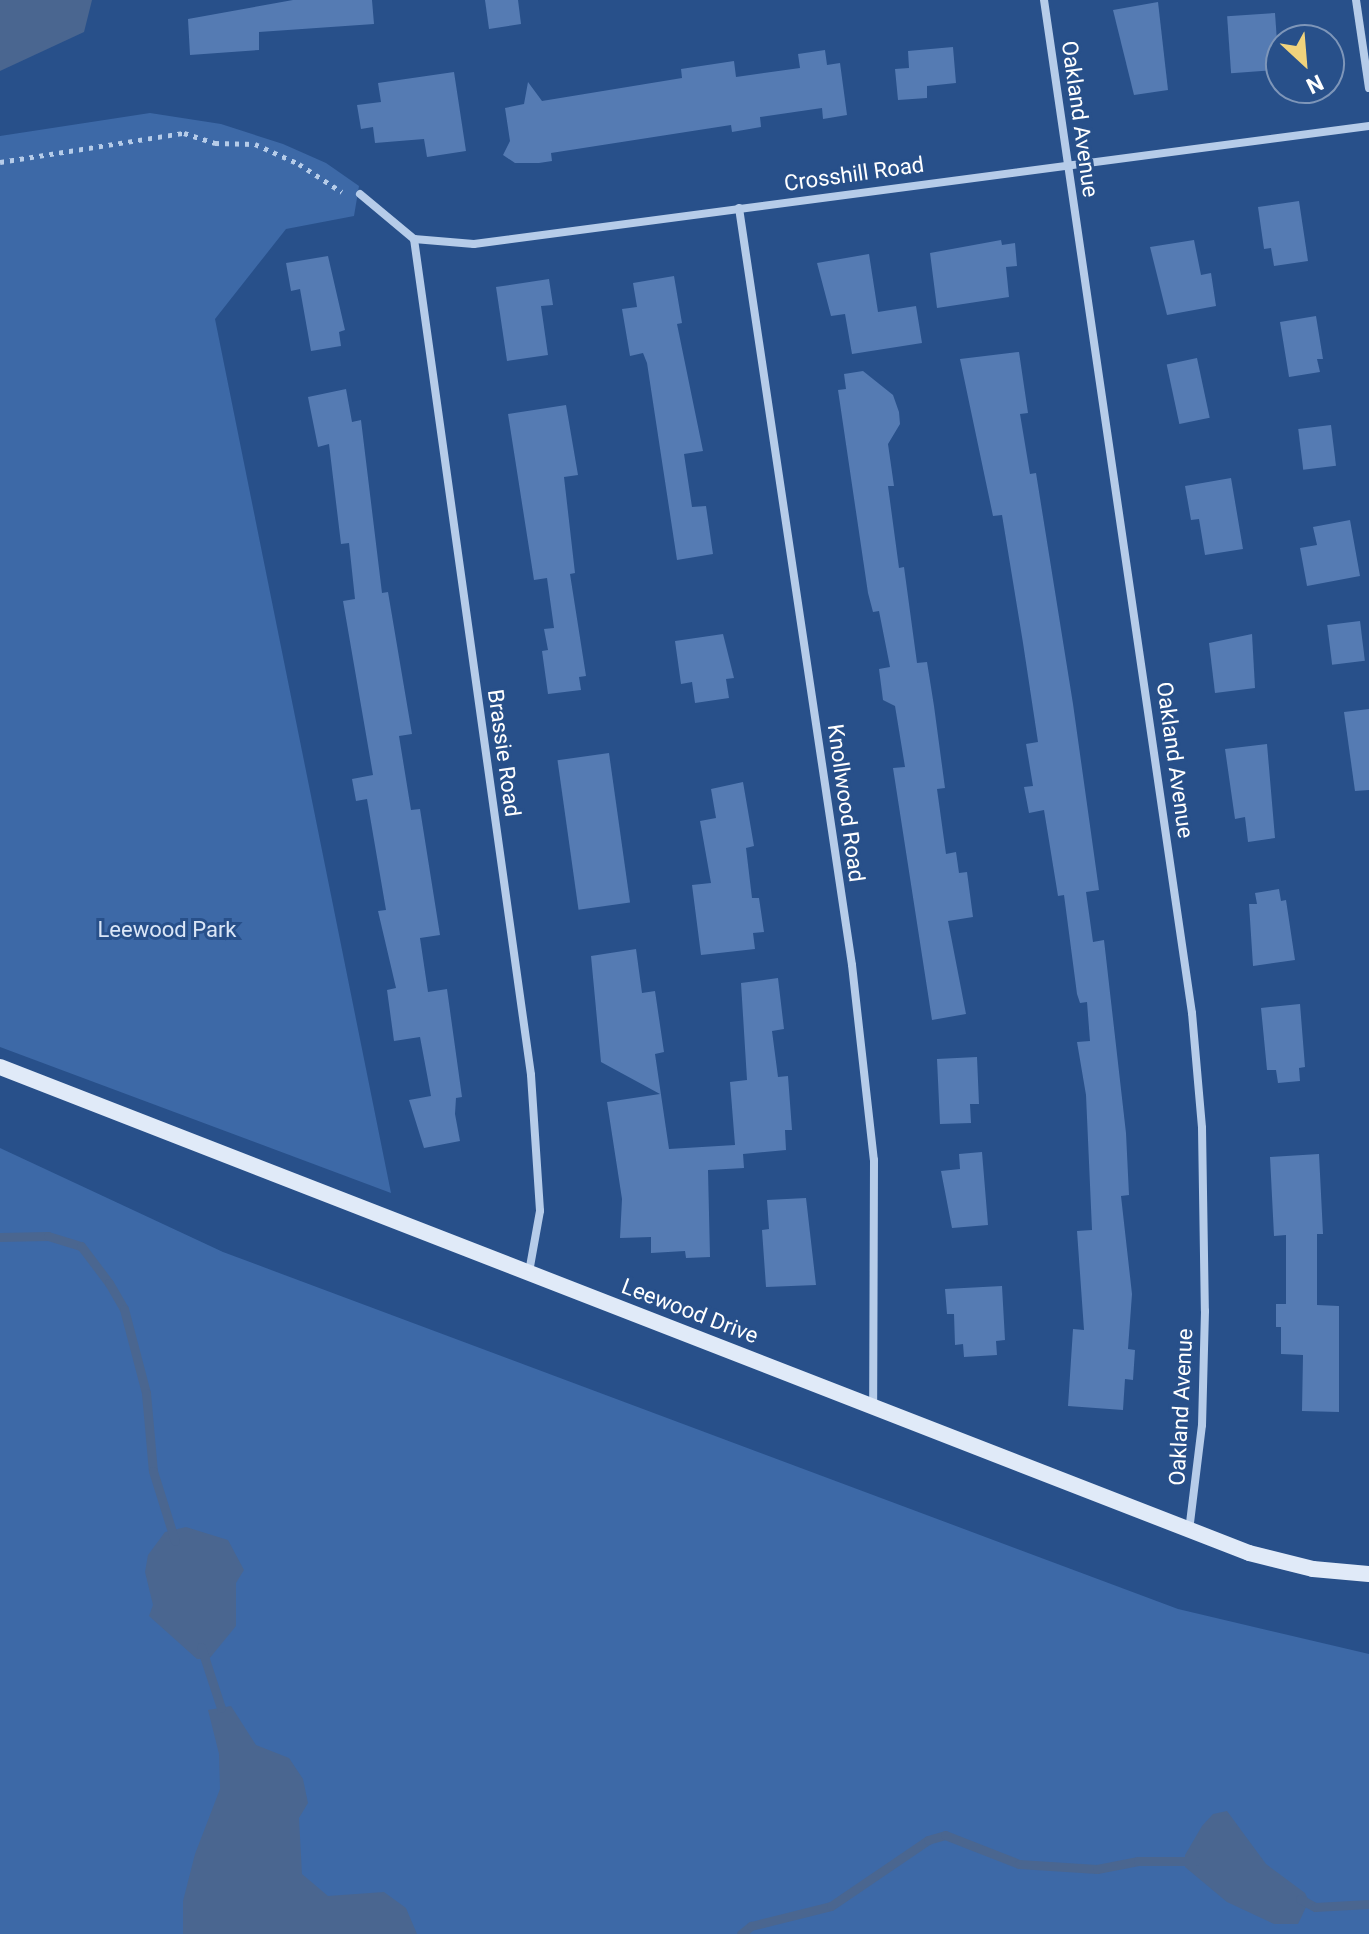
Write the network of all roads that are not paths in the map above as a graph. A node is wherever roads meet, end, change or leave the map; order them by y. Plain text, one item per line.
1 (1044, 0) edge
2 (1356, 0) edge
3 (1369, 88) edge
4 (1369, 126) edge
5 (1069, 164) junction
6 (360, 194) road end
7 (739, 208) junction
8 (414, 239) junction
9 (0, 1067) edge
10 (529, 1272) junction
11 (873, 1407) junction
12 (1189, 1531) junction
13 (1369, 1574) edge

1 - 5 street, Oakland Avenue
2 - 3 street
4 - 5 street, Crosshill Road
5 - 7 street, Crosshill Road
5 - 12 street, Oakland Avenue
6 - 8 street
7 - 8 street, Crosshill Road
7 - 11 street, Knollwood Road
8 - 10 street, Brassie Road
9 - 10 street, Leewood Drive
10 - 11 street, Leewood Drive
11 - 12 street, Leewood Drive
12 - 13 street, Leewood Drive

